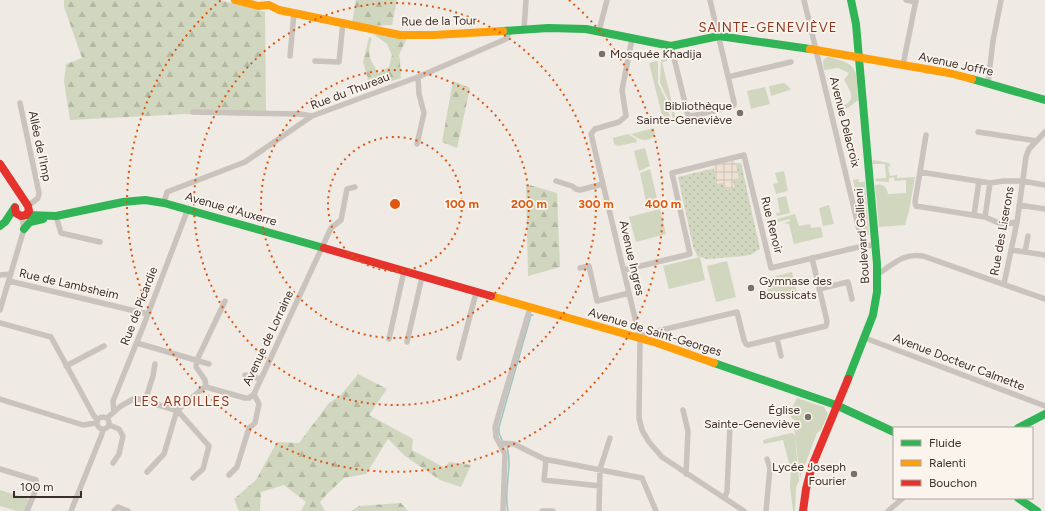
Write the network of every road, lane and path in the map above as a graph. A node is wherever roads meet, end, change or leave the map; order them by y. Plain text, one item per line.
1 (235, 0) edge
2 (526, 0) edge
3 (607, 0) edge
4 (710, 0) edge
5 (804, 0) edge
6 (852, 0) edge
7 (906, 0) edge
8 (1001, 0) edge
9 (916, 1) edge
10 (270, 2) edge
11 (294, 13) junction
12 (343, 22) junction
13 (524, 29) junction
14 (511, 30) junction
15 (496, 31) junction
16 (598, 31) junction
17 (719, 36) junction
18 (632, 39) junction
19 (492, 44) junction
20 (671, 46) junction
21 (816, 50) junction
22 (290, 56) dead end
23 (860, 58) junction
24 (315, 61) dead end
25 (791, 62) dead end
26 (904, 65) junction
27 (418, 77) junction
28 (728, 77) junction
29 (988, 83) junction
30 (1045, 100) edge
31 (20, 103) dead end
32 (194, 112) dead end
33 (312, 116) junction
34 (978, 132) dead end
35 (1045, 132) edge
36 (926, 135) dead end
37 (1037, 141) junction
38 (417, 144) dead end
39 (0, 164) edge
40 (920, 172) junction
41 (556, 181) dead end
42 (1022, 181) junction
43 (979, 182) junction
44 (990, 183) junction
45 (603, 184) junction
46 (1045, 184) edge
47 (355, 187) dead end
48 (164, 203) junction
49 (1019, 205) junction
50 (188, 209) junction
51 (1045, 209) edge
52 (23, 210) junction
53 (974, 215) junction
54 (53, 216) junction
55 (986, 217) junction
56 (1017, 222) junction
57 (0, 227) edge
58 (24, 228) junction
59 (1028, 236) dead end
60 (100, 242) dead end
61 (876, 244) junction
62 (863, 246) junction
63 (322, 248) junction
64 (1012, 250) junction
65 (1025, 252) junction
66 (1045, 255) edge
67 (812, 258) junction
68 (580, 268) dead end
69 (624, 270) junction
70 (404, 271) junction
71 (11, 274) junction
72 (878, 274) junction
73 (0, 275) edge
74 (422, 277) junction
75 (9, 281) junction
76 (1004, 284) junction
77 (819, 289) junction
78 (476, 292) junction
79 (629, 293) junction
80 (852, 299) dead end
81 (1045, 299) edge
82 (225, 301) dead end
83 (530, 308) junction
84 (0, 310) edge
85 (148, 314) junction
86 (0, 323) edge
87 (640, 338) junction
88 (777, 338) junction
89 (865, 338) junction
90 (389, 339) dead end
91 (407, 342) dead end
92 (137, 343) junction
93 (104, 346) dead end
94 (781, 356) dead end
95 (459, 358) dead end
96 (197, 360) junction
97 (155, 364) dead end
98 (210, 364) dead end
99 (66, 366) junction
100 (245, 375) dead end
101 (260, 379) junction
102 (206, 386) junction
103 (254, 394) junction
104 (0, 399) edge
105 (145, 401) junction
106 (836, 405) junction
107 (1045, 406) edge
108 (177, 410) junction
109 (683, 410) dead end
110 (114, 412) junction
111 (1045, 414) edge
112 (107, 418) junction
113 (97, 421) junction
114 (109, 425) junction
115 (730, 426) dead end
116 (1020, 427) edge
117 (102, 429) junction
118 (893, 432) edge
119 (610, 438) dead end
120 (500, 443) junction
121 (767, 459) dead end
122 (546, 460) junction
123 (113, 463) dead end
124 (0, 469) edge
125 (600, 469) junction
126 (147, 472) dead end
127 (686, 474) junction
128 (229, 475) dead end
129 (193, 478) dead end
130 (600, 486) junction
131 (724, 498) junction
132 (901, 499) edge
133 (1019, 499) edge
134 (27, 511) edge
135 (71, 511) edge
136 (114, 511) edge
137 (128, 511) edge
138 (503, 511) edge
139 (542, 511) edge
140 (553, 511) edge
141 (599, 511) edge
142 (656, 511) edge
143 (744, 511) edge
144 (766, 511) edge
145 (803, 511) edge
146 (888, 511) edge
147 (1037, 511) edge

1 - 10 main road, Rue de la Tour
2 - 13 street
3 - 16 street
4 - 17 street
5 - 21 street, Avenue Delacroix
6 - 23 main road, Boulevard Gallieni
7 - 9 street
8 - 29 street
9 - 26 street
10 - 11 main road, Rue de la Tour
11 - 12 main road, Rue de la Tour
11 - 22 street
12 - 15 main road, Rue de la Tour
12 - 24 street
13 - 14 main road, Rue de la Tour
13 - 16 main road, Rue de la Tour
14 - 15 main road, Rue de la Tour
14 - 19 street, Rue du Thureau
15 - 19 street
16 - 18 main road, Rue de la Tour
17 - 20 main road, Avenue Joffre
17 - 21 main road, Avenue Joffre
17 - 28 street
18 - 20 main road, Rue de la Tour
18 - 45 street, Avenue Ingres
19 - 27 street, Rue du Thureau
20 - 28 street
21 - 23 main road, Avenue Joffre
21 - 62 street, Avenue Delacroix
23 - 26 main road, Avenue Joffre
23 - 61 main road, Boulevard Gallieni
25 - 28 street
26 - 29 main road, Avenue Joffre
27 - 33 street, Rue du Thureau
27 - 38 street
29 - 30 main road, Avenue Joffre
31 - 52 street, Allée de l'Imp
32 - 33 street
33 - 48 street, Rue du Thureau
34 - 37 street
35 - 37 street, Rue des Liserons
36 - 40 street
37 - 42 street, Rue des Liserons
39 - 52 main road
40 - 43 street
40 - 53 street
41 - 45 street
42 - 44 street
42 - 46 street
42 - 49 street, Rue des Liserons
43 - 44 street
43 - 53 street
44 - 55 street
45 - 69 street, Avenue Ingres
47 - 63 street, Avenue de Lorraine
48 - 50 main road, Avenue d'Auxerre
48 - 54 main road, Avenue d'Auxerre
49 - 51 street
49 - 56 street, Rue des Liserons
50 - 63 main road, Avenue d'Auxerre
50 - 85 street, Rue de Picardie
52 - 54 main road, Avenue d'Auxerre
52 - 57 main road
52 - 58 street
53 - 55 street
54 - 58 main road
54 - 60 street
55 - 56 street
56 - 64 street, Rue des Liserons
58 - 71 street
59 - 65 street
61 - 62 street, Rue Renoir
61 - 72 main road, Boulevard Gallieni
62 - 67 street, Rue Renoir
63 - 70 main road, Avenue d'Auxerre
63 - 101 street, Avenue de Lorraine
64 - 65 street
64 - 76 street, Rue des Liserons
65 - 66 street
67 - 69 street, Rue Renoir
67 - 77 street
68 - 79 street
69 - 79 street, Avenue Ingres
70 - 74 main road, Avenue de Saint-Georges
70 - 90 street
71 - 73 street
71 - 75 street
72 - 76 street
72 - 89 main road, Boulevard Gallieni
74 - 78 main road, Avenue de Saint-Georges
74 - 91 street
75 - 84 street
75 - 85 street, Rue de Lambsheim
76 - 81 street
77 - 80 street
77 - 88 street
78 - 83 main road, Avenue de Saint-Georges
78 - 95 street
79 - 87 street, Avenue Ingres
82 - 96 street
83 - 87 main road, Avenue de Saint-Georges
83 - 120 street
85 - 92 street, Rue de Picardie
86 - 99 street
87 - 88 street
87 - 106 main road, Avenue de Saint-Georges
87 - 127 street, Avenue Ingres
88 - 94 street
89 - 106 main road, Boulevard Gallieni
89 - 107 street, Avenue Docteur Calmette
92 - 96 street
92 - 110 street, Rue de Picardie
93 - 99 street
96 - 98 street
96 - 102 street
97 - 105 street
99 - 113 street
100 - 101 street
101 - 103 street, Avenue de Lorraine
102 - 103 street, Avenue de Lorraine
102 - 108 street
103 - 128 street
104 - 113 street
105 - 108 street
105 - 110 street
106 - 118 main road, Avenue de Saint-Georges
106 - 145 main road, Boulevard Gallieni
108 - 126 street
108 - 129 street
109 - 127 street
110 - 112 street
111 - 116 main road
112 - 113 street
112 - 114 street
113 - 117 street
114 - 117 street
114 - 123 street
115 - 131 street
117 - 135 street
119 - 125 street
120 - 122 street
120 - 138 street
121 - 144 street
122 - 125 street
122 - 130 street
124 - 134 street
125 - 130 street
125 - 142 street
127 - 131 street, Avenue Ingres
130 - 141 street
131 - 143 street, Avenue Ingres
132 - 146 street
133 - 147 main road
136 - 137 street
139 - 140 street

